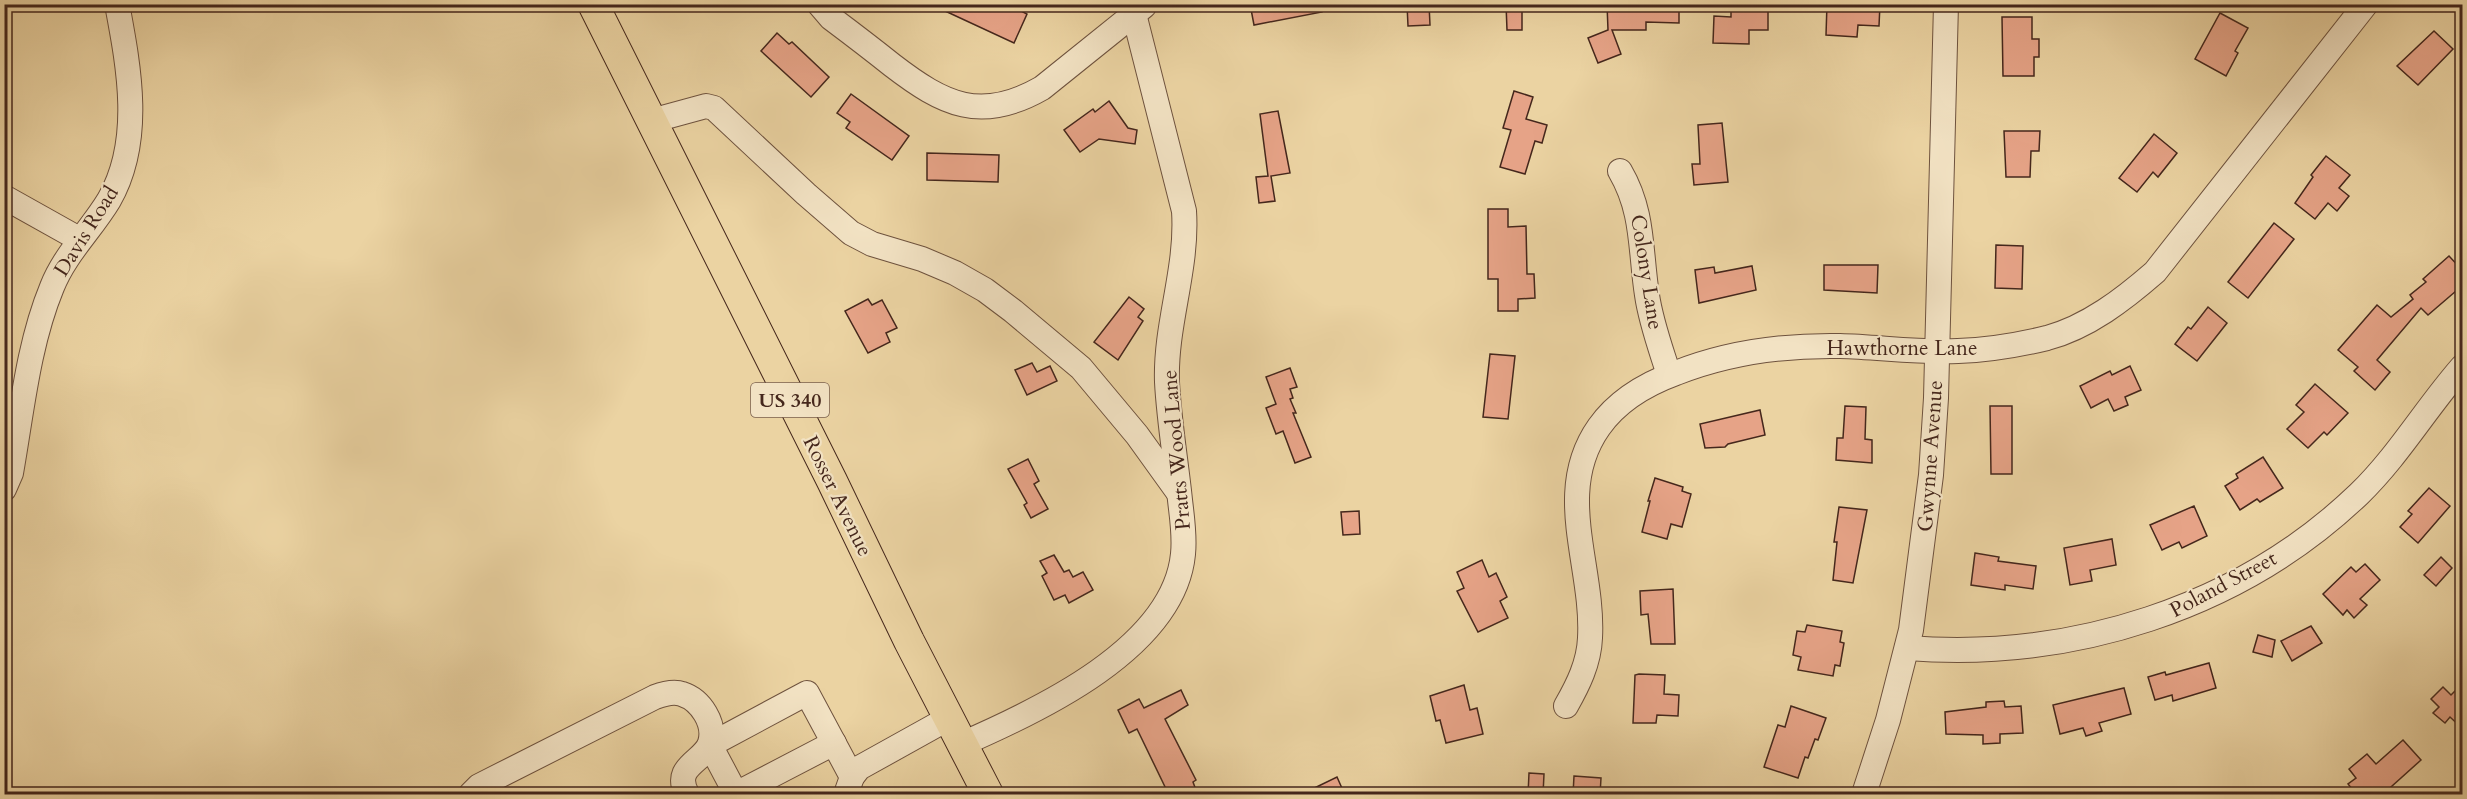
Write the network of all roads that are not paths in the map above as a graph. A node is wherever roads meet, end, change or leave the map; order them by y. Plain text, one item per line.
1 (117, 4) edge
2 (593, 4) edge
3 (819, 4) edge
4 (1946, 4) edge
5 (2366, 4) edge
6 (1140, 9) edge
7 (651, 121) junction
8 (1620, 171) dead end
9 (4, 197) edge
10 (79, 239) junction
11 (1937, 352) junction
12 (2463, 367) edge
13 (1669, 375) junction
14 (4, 489) edge
15 (1179, 494) junction
16 (1907, 648) junction
17 (1566, 706) dead end
18 (955, 731) junction
19 (834, 743) junction
20 (710, 744) junction
21 (849, 786) edge
22 (1865, 793) edge
23 (736, 794) edge
24 (471, 795) edge
25 (687, 795) edge
26 (988, 795) edge

1 - 10 street, Davis Road
2 - 7 main road, Rosser Avenue / US 340
3 - 6 street
4 - 11 street, Gwynne Avenue
5 - 11 street, Hawthorne Lane
6 - 15 street, Pratts Wood Lane
7 - 15 street
7 - 18 main road, Rosser Avenue / US 340
8 - 13 street, Colony Lane
9 - 10 street
10 - 14 street, Davis Road
11 - 13 street, Hawthorne Lane
11 - 16 street, Gwynne Avenue
12 - 16 street, Poland Street
13 - 17 street, Hawthorne Lane
15 - 18 street, Pratts Wood Lane
16 - 22 street, Gwynne Avenue
18 - 21 street, Pratts Wood Lane
18 - 26 main road, Rosser Avenue / US 340
19 - 20 street
19 - 21 street
19 - 23 street
20 - 23 street
20 - 24 street
20 - 25 street

